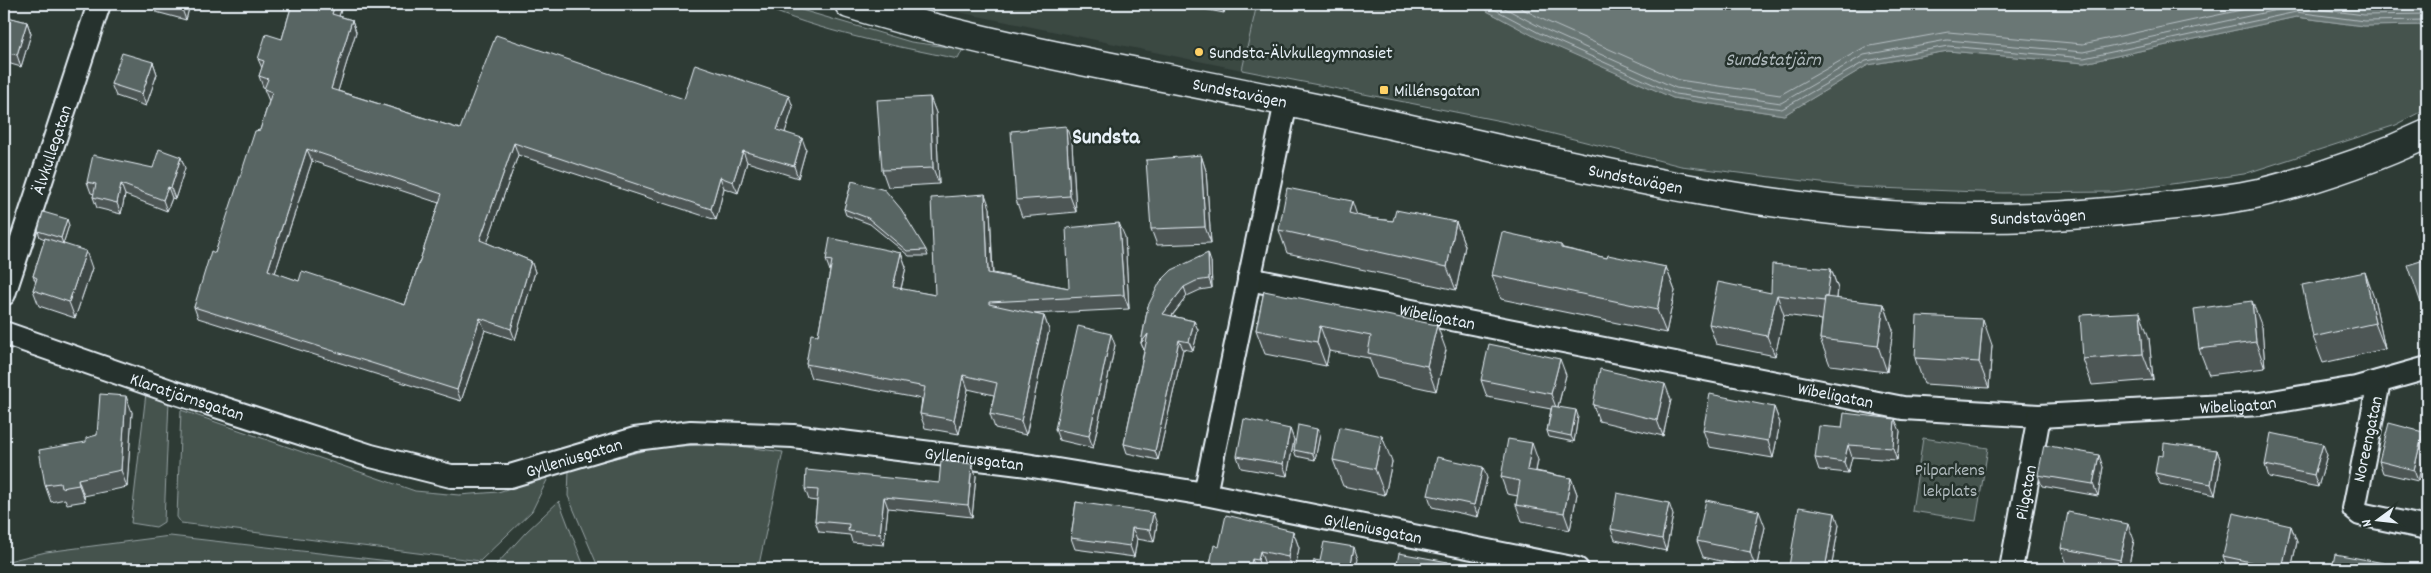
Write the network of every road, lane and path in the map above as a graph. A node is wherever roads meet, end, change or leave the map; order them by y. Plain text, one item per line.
1 (99, 4) edge
2 (849, 4) edge
3 (1286, 102) junction
4 (2427, 134) edge
5 (1249, 279) junction
6 (4, 294) edge
7 (4, 333) edge
8 (2427, 368) edge
9 (2379, 382) junction
10 (2039, 416) junction
11 (371, 456) joint
12 (1205, 494) junction
13 (2427, 528) edge
14 (1577, 569) edge
15 (2011, 569) edge

1 - 6 street, Älvkullegatan
2 - 3 street, Sundstavägen
3 - 4 street, Sundstavägen
3 - 5 street
5 - 10 street, Wibeligatan
5 - 12 street
7 - 11 street, Klaratjärnsgatan
8 - 9 street, Wibeligatan
9 - 10 street, Wibeligatan
9 - 13 street, Noreengatan
10 - 15 street, Pilgatan
11 - 12 street, Gylleniusgatan
12 - 14 street, Gylleniusgatan

